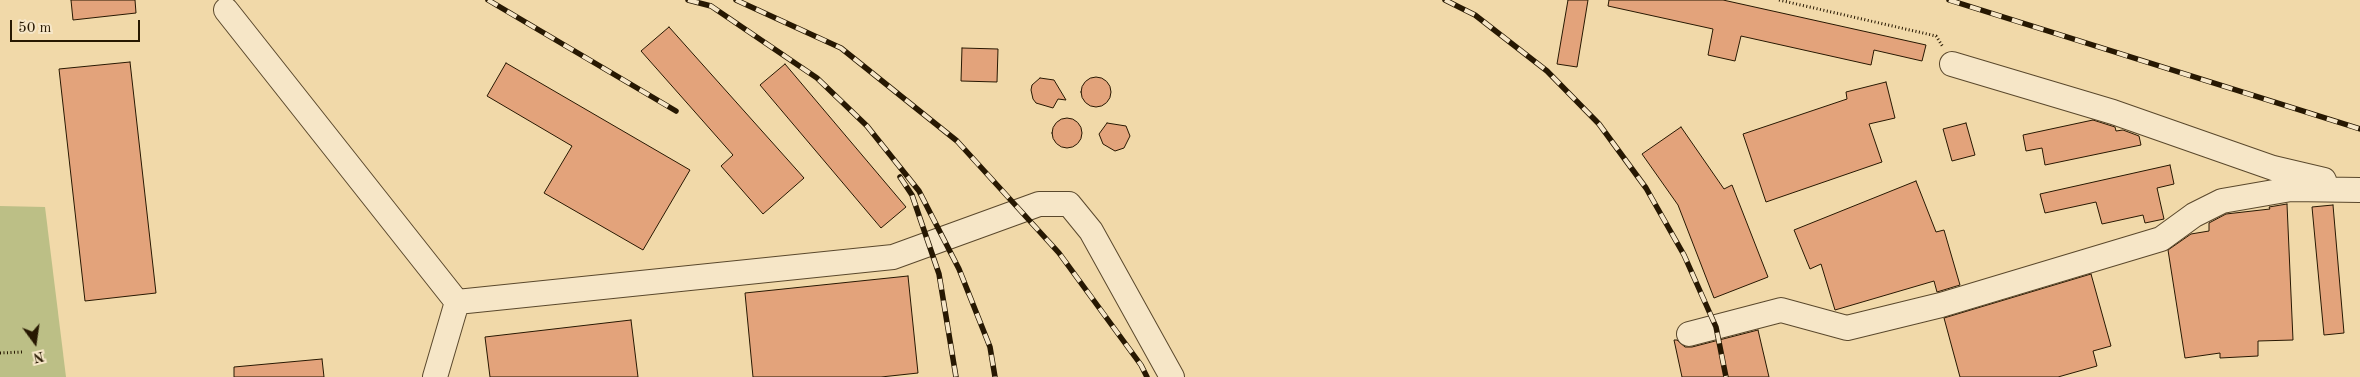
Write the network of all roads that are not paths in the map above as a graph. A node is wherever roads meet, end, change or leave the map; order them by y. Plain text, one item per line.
1 (226, 10) dead end
2 (1952, 64) road end
3 (2360, 190) edge
4 (457, 302) junction
5 (1689, 334) dead end
6 (435, 377) edge
7 (1172, 377) edge

1 - 4 street
2 - 3 street
3 - 5 street
4 - 6 street
4 - 7 street

